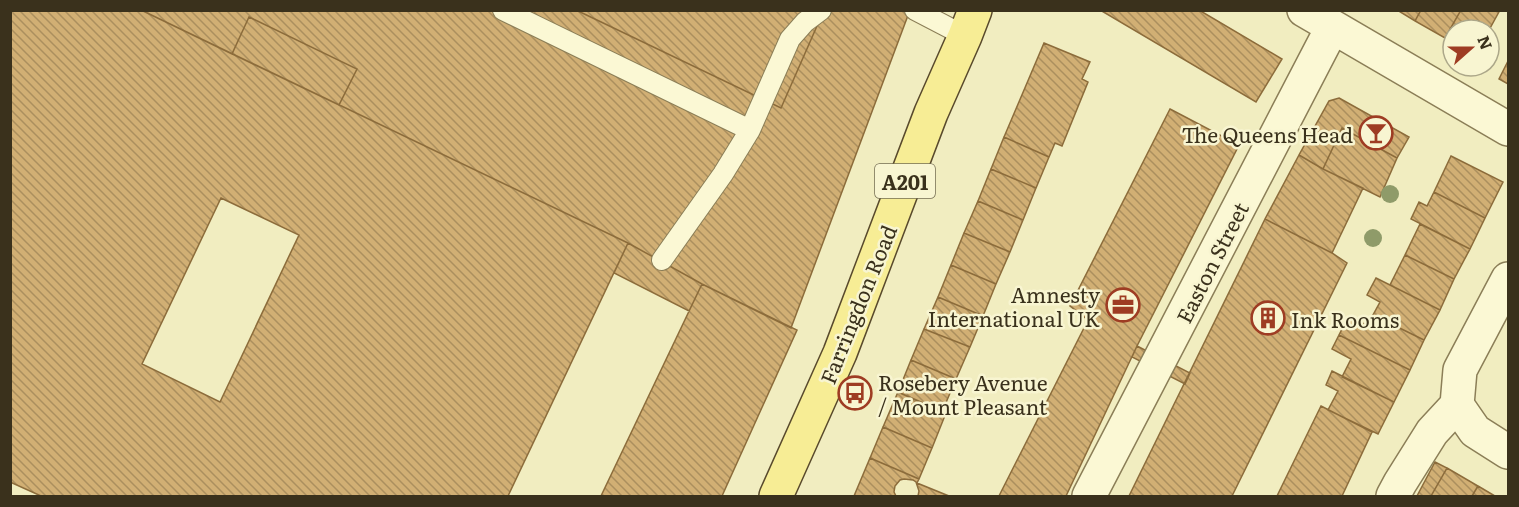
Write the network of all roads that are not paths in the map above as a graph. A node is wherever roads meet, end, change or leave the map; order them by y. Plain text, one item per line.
1 (502, 10) edge
2 (821, 10) edge
3 (915, 10) edge
4 (1304, 10) edge
5 (970, 23) edge
6 (1332, 28) junction
7 (1509, 129) edge
8 (750, 130) junction
9 (662, 260) dead end
10 (1509, 279) edge
11 (1457, 405) junction
12 (1509, 452) edge
13 (776, 496) edge
14 (1089, 496) edge
15 (1394, 496) edge

1 - 8 lane
2 - 8 lane
3 - 5 lane
4 - 6 street
5 - 13 main road, Farringdon Road / A201
6 - 7 street
6 - 14 street, Easton Street
8 - 9 lane
10 - 11 street
11 - 12 street
11 - 15 street

